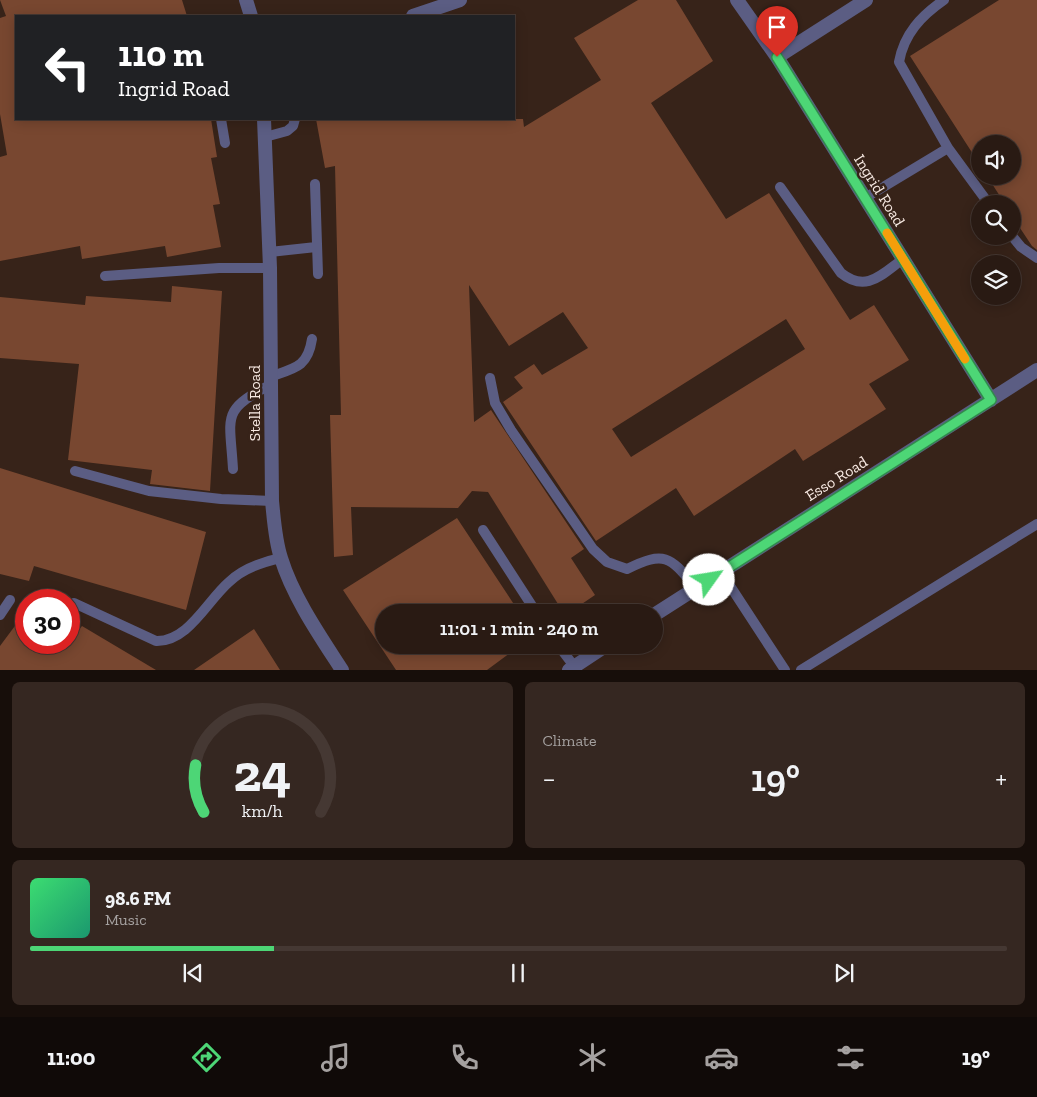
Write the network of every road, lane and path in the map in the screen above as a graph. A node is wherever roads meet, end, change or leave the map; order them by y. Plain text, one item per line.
1 (246, 0) edge
2 (460, 0) edge
3 (738, 0) edge
4 (866, 0) edge
5 (944, 0) edge
6 (250, 15) edge
7 (417, 15) edge
8 (777, 57) junction
9 (221, 120) edge
10 (264, 120) edge
11 (294, 120) edge
12 (265, 136) junction
13 (225, 143) dead end
14 (948, 148) junction
15 (315, 184) dead end
16 (780, 187) dead end
17 (982, 195) edge
18 (865, 198) junction
19 (1019, 245) edge
20 (316, 247) junction
21 (270, 252) junction
22 (1037, 258) edge
23 (903, 259) junction
24 (270, 268) junction
25 (318, 274) dead end
26 (105, 276) dead end
27 (312, 339) dead end
28 (1037, 370) edge
29 (490, 378) dead end
30 (272, 380) junction
31 (991, 400) junction
32 (233, 469) dead end
33 (75, 471) dead end
34 (272, 501) junction
35 (1037, 524) edge
36 (483, 530) dead end
37 (281, 558) junction
38 (722, 572) junction
39 (696, 588) junction
40 (10, 600) dead end
41 (531, 604) edge
42 (80, 606) edge
43 (663, 609) edge
44 (0, 615) edge
45 (563, 654) edge
46 (593, 654) edge
47 (571, 668) edge
48 (342, 670) edge
49 (785, 670) edge
50 (801, 670) edge

1 - 6 street
2 - 7 street
3 - 8 street, Ingrid Road
4 - 8 street
5 - 14 lane
8 - 18 street, Ingrid Road
9 - 13 lane
10 - 12 street, Stella Road
11 - 12 lane
12 - 21 street, Stella Road
14 - 17 lane
14 - 18 lane
15 - 20 lane
16 - 23 lane
18 - 23 street, Ingrid Road
19 - 22 lane
20 - 21 lane
20 - 25 lane
21 - 24 street, Stella Road
23 - 31 street, Ingrid Road
24 - 26 lane
24 - 30 street, Stella Road
27 - 30 lane
28 - 31 street, Esso Road
29 - 39 lane
30 - 32 lane
30 - 34 street, Stella Road
31 - 38 street, Esso Road
33 - 34 lane
34 - 37 street, Stella Road
35 - 50 lane
36 - 41 lane
37 - 42 lane
37 - 48 street, Stella Road
38 - 39 street, Esso Road
38 - 49 lane
39 - 43 street, Esso Road
40 - 44 lane
45 - 47 lane
46 - 47 street

